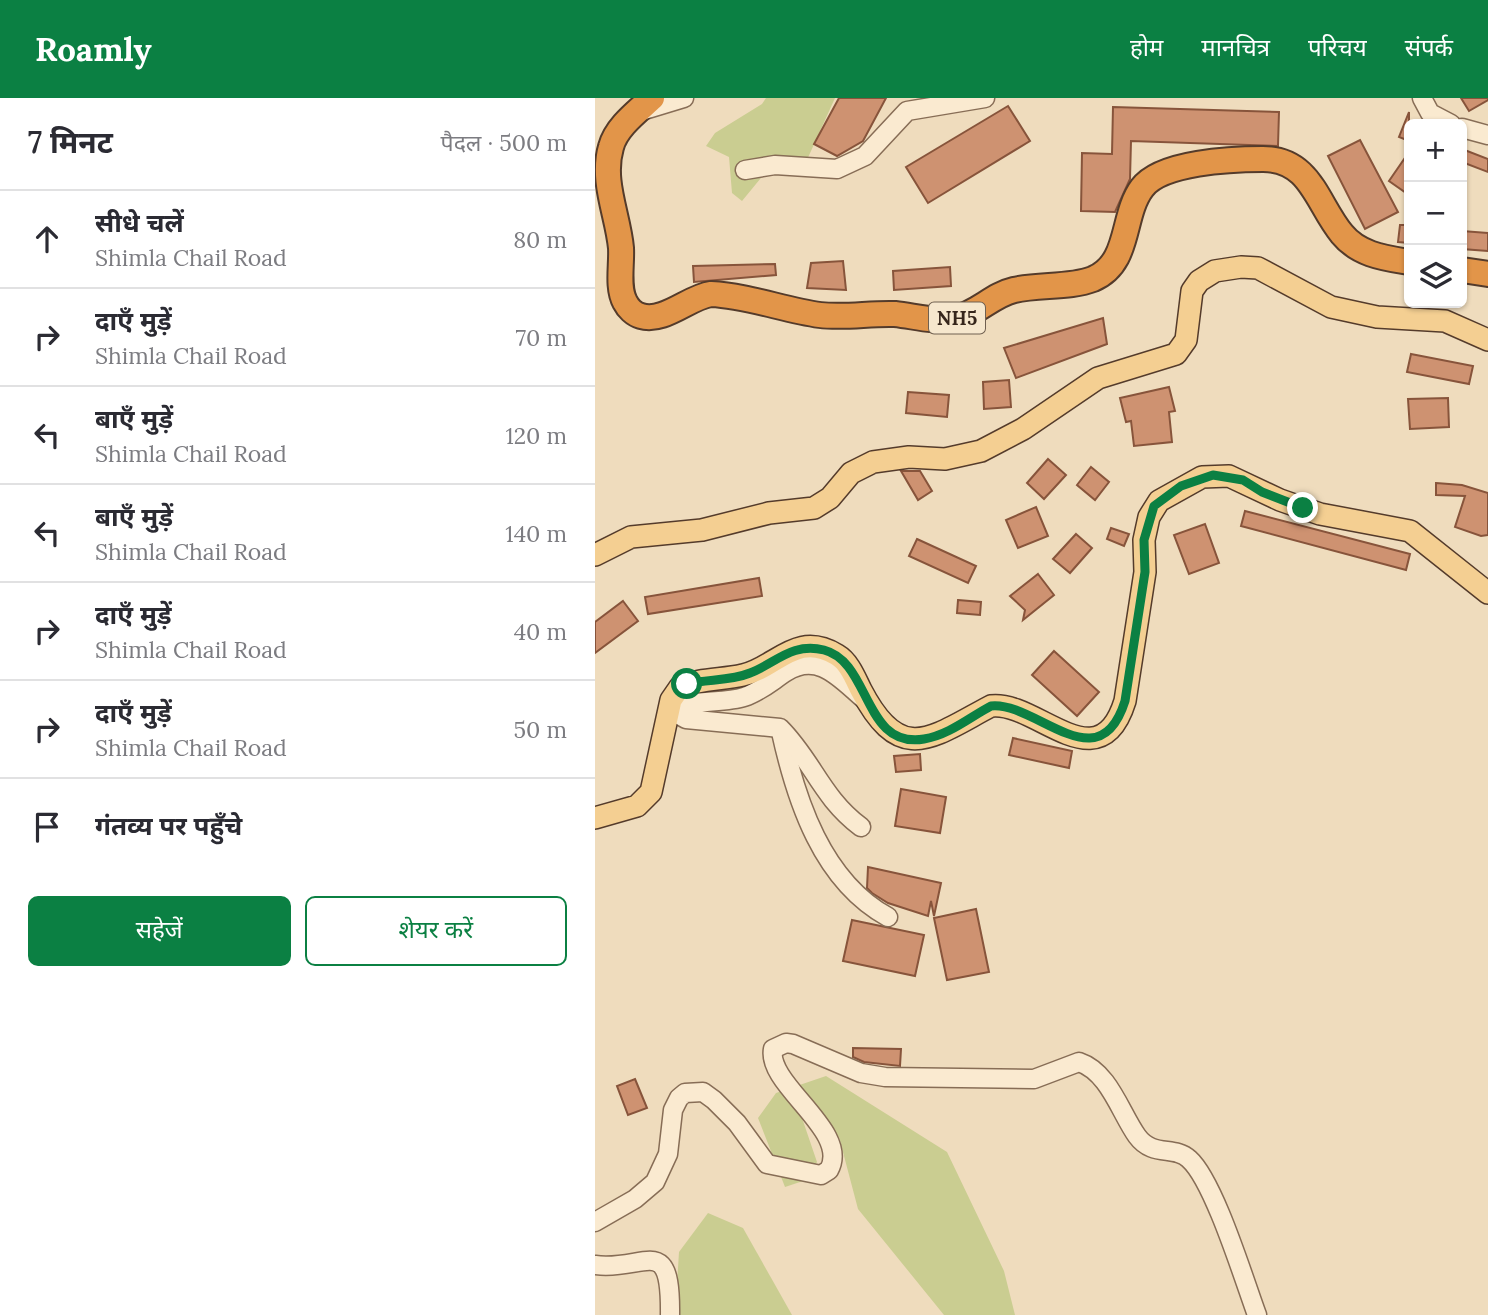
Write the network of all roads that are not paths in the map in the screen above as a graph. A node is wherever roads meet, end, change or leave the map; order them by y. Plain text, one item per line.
1 (684, 98) edge
2 (985, 98) edge
3 (1422, 98) edge
4 (644, 105) edge
5 (1441, 119) edge
6 (1467, 129) edge
7 (1488, 135) edge
8 (745, 170) dead end
9 (1404, 261) edge
10 (1467, 271) edge
11 (1488, 274) edge
12 (1488, 340) edge
13 (595, 555) edge
14 (1488, 593) edge
15 (867, 702) junction
16 (781, 728) junction
17 (595, 818) edge
18 (861, 827) dead end
19 (888, 917) dead end
20 (595, 1222) edge
21 (595, 1265) edge
22 (670, 1315) edge
23 (1257, 1315) edge

1 - 4 street
2 - 8 street
3 - 5 street
4 - 9 highway, NH5
6 - 7 street
10 - 11 highway
12 - 13 main road
14 - 15 main road
15 - 16 street
15 - 17 main road
16 - 18 street
16 - 19 street
20 - 23 street
21 - 22 street

